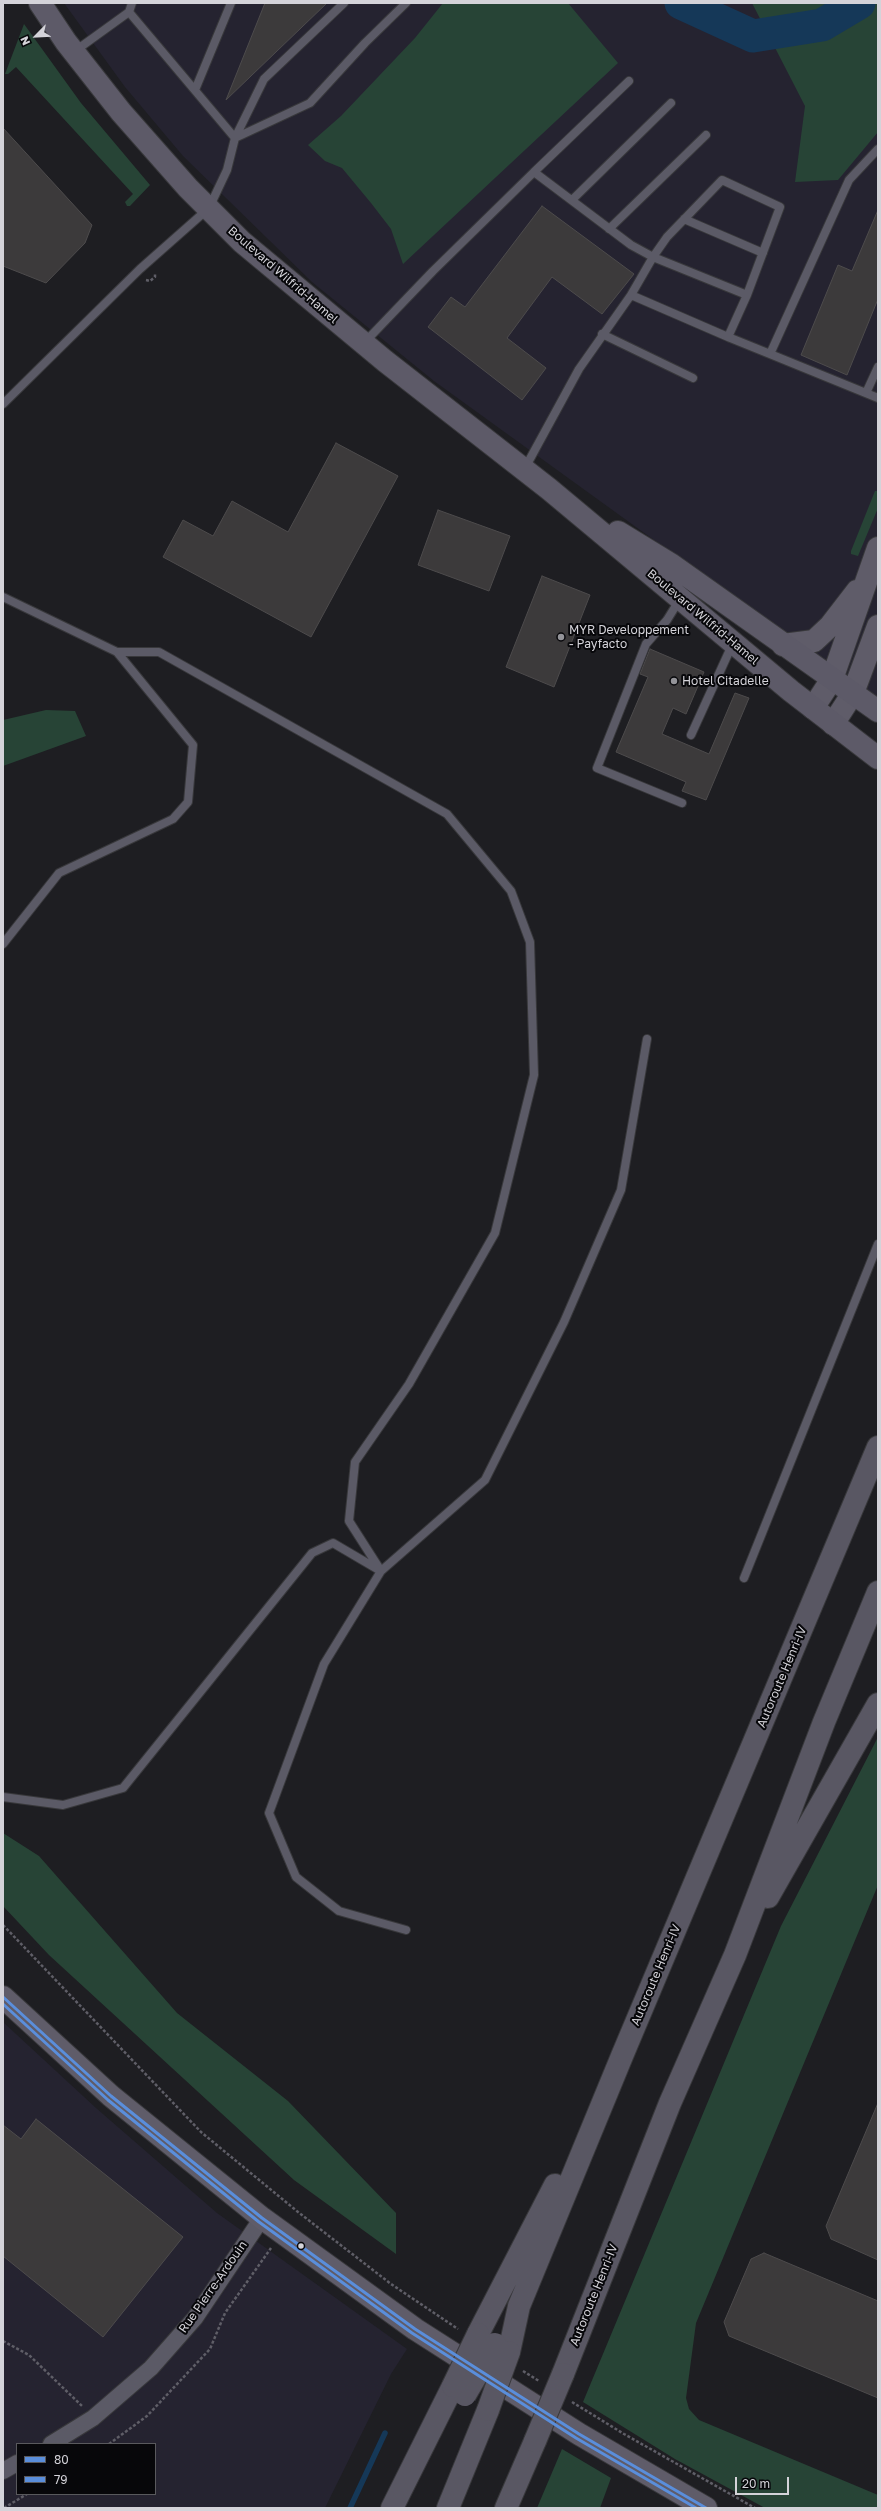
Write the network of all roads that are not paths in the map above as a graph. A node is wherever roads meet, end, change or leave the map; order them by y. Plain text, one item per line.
1 (40, 3) edge
2 (132, 3) edge
3 (231, 3) edge
4 (344, 3) edge
5 (406, 3) edge
6 (129, 12) junction
7 (74, 52) junction
8 (629, 81) dead end
9 (195, 90) junction
10 (671, 103) dead end
11 (706, 135) dead end
12 (235, 138) junction
13 (878, 149) edge
14 (534, 172) junction
15 (572, 200) junction
16 (209, 208) junction
17 (684, 219) junction
18 (609, 229) junction
19 (763, 252) junction
20 (653, 257) junction
21 (747, 295) junction
22 (631, 296) junction
23 (602, 334) junction
24 (728, 337) junction
25 (364, 344) junction
26 (770, 354) junction
27 (878, 367) edge
28 (694, 378) dead end
29 (866, 393) junction
30 (878, 398) edge
31 (3, 404) edge
32 (524, 470) junction
33 (549, 489) junction
34 (878, 548) edge
35 (866, 579) junction
36 (3, 597) edge
37 (681, 598) junction
38 (878, 626) edge
39 (733, 642) junction
40 (783, 645) junction
41 (117, 652) junction
42 (832, 679) junction
43 (853, 693) junction
44 (813, 708) junction
45 (878, 712) edge
46 (834, 724) junction
47 (691, 735) dead end
48 (878, 758) edge
49 (682, 803) dead end
50 (3, 944) edge
51 (647, 1039) dead end
52 (878, 1244) edge
53 (878, 1447) edge
54 (382, 1571) junction
55 (744, 1578) dead end
56 (878, 1592) edge
57 (878, 1704) edge
58 (3, 1797) edge
59 (406, 1930) dead end
60 (735, 1955) junction
61 (3, 1997) edge
62 (622, 2056) junction
63 (262, 2218) junction
64 (486, 2340) junction
65 (459, 2390) junction
66 (52, 2443) edge
67 (16, 2464) edge
68 (3, 2471) edge
69 (392, 2508) edge
70 (409, 2508) edge
71 (448, 2508) edge
72 (506, 2508) edge
73 (706, 2508) edge

1 - 7 main road, Boulevard Wilfrid-Hamel
2 - 6 lane
3 - 9 lane
4 - 12 lane
5 - 12 lane
6 - 7 lane
6 - 9 lane
7 - 16 main road, Boulevard Wilfrid-Hamel
8 - 14 lane
9 - 12 lane
10 - 15 lane
11 - 18 lane
12 - 16 lane
13 - 26 lane
14 - 15 lane
14 - 25 lane
15 - 18 lane
16 - 25 main road, Boulevard Wilfrid-Hamel
16 - 31 lane
17 - 19 lane
17 - 19 lane
17 - 20 lane
18 - 20 lane
19 - 21 lane
20 - 21 lane
20 - 22 lane
21 - 24 lane
22 - 23 lane
22 - 24 lane
23 - 28 lane
23 - 32 lane
24 - 26 lane
25 - 32 main road, Boulevard Wilfrid-Hamel
26 - 29 lane
27 - 29 lane
29 - 30 lane
32 - 33 main road, Boulevard Wilfrid-Hamel
33 - 37 main road, Boulevard Wilfrid-Hamel
33 - 40 main road, Boulevard Wilfrid-Hamel
34 - 35 street
35 - 40 street
35 - 42 street
36 - 41 lane
37 - 39 main road, Boulevard Wilfrid-Hamel
37 - 49 lane
38 - 43 street
39 - 44 main road, Boulevard Wilfrid-Hamel
39 - 47 lane
40 - 42 main road, Boulevard Wilfrid-Hamel
41 - 50 lane
41 - 54 lane
42 - 43 main road, Boulevard Wilfrid-Hamel
42 - 44 street
43 - 45 main road, Boulevard Wilfrid-Hamel
43 - 46 street
44 - 46 main road, Boulevard Wilfrid-Hamel
46 - 48 main road, Boulevard Wilfrid-Hamel
51 - 54 lane
52 - 55 lane
53 - 62 highway, Autoroute Henri-IV
54 - 58 lane
54 - 59 lane
56 - 60 highway, Autoroute Henri-IV
57 - 60 highway
60 - 72 highway, Autoroute Henri-IV, bridge
61 - 63 street
62 - 64 highway
62 - 64 highway, Autoroute Henri-IV
63 - 66 street, Rue Pierre-Ardouin
63 - 73 street
64 - 65 highway, bridge
64 - 71 highway, bridge
65 - 69 highway
65 - 70 highway
67 - 68 street

